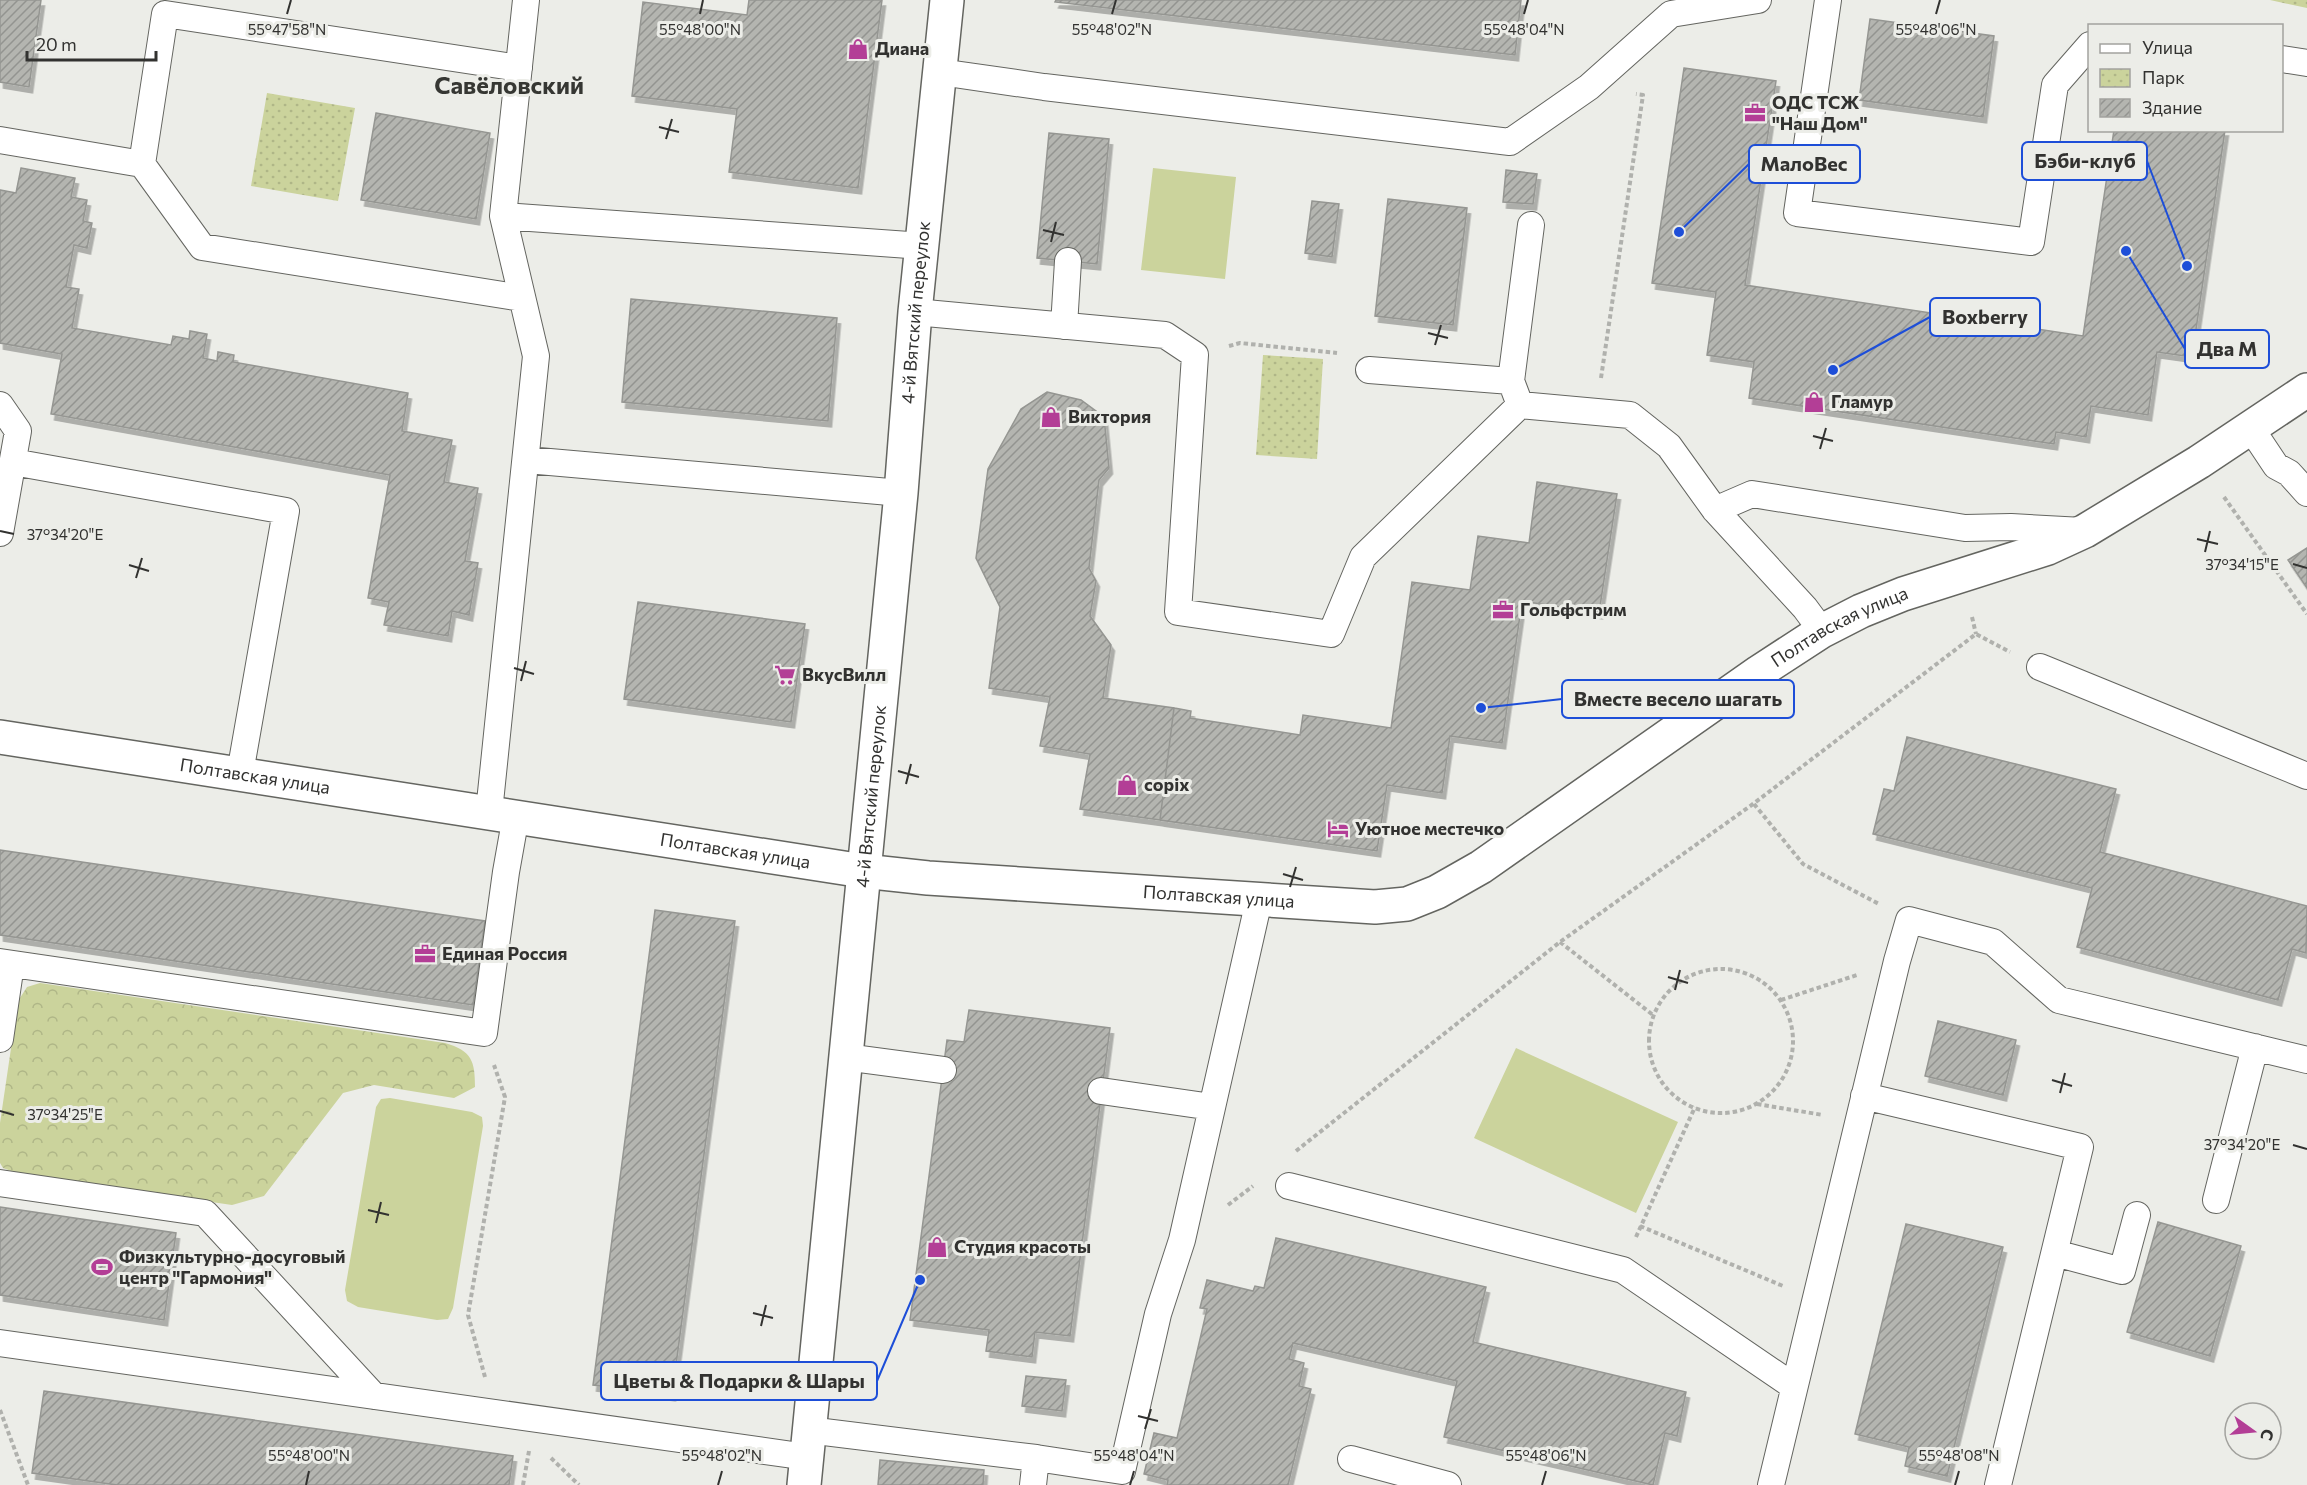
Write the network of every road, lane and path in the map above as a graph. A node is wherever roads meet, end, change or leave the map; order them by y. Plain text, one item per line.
1 (526, 0) edge
2 (947, 0) edge
3 (1758, 0) edge
4 (1828, 0) edge
5 (2088, 47) edge
6 (2283, 59) edge
7 (2307, 63) edge
8 (519, 68) junction
9 (940, 72) junction
10 (1589, 87) junction
11 (0, 140) edge
12 (142, 164) junction
13 (503, 216) junction
14 (1531, 225) dead end
15 (922, 246) junction
16 (1068, 261) dead end
17 (522, 298) junction
18 (915, 312) junction
19 (1074, 327) junction
20 (1195, 355) junction
21 (1369, 370) joint
22 (2307, 390) edge
23 (1515, 393) junction
24 (0, 405) edge
25 (1596, 411) junction
26 (2250, 427) junction
27 (527, 460) junction
28 (13, 462) junction
29 (901, 493) junction
30 (2307, 493) edge
31 (2224, 497) dead end
32 (1715, 510) junction
33 (2085, 531) junction
34 (0, 533) edge
35 (2307, 614) edge
36 (1972, 617) dead end
37 (1822, 631) junction
38 (1976, 634) junction
39 (2040, 667) joint
40 (0, 737) edge
41 (240, 773) junction
42 (2307, 776) edge
43 (1753, 804) junction
44 (502, 814) junction
45 (862, 872) junction
46 (1259, 900) junction
47 (1909, 920) junction
48 (1560, 942) junction
49 (1897, 961) junction
50 (6, 963) edge
51 (1781, 1000) junction
52 (1653, 1015) junction
53 (484, 1033) junction
54 (0, 1039) edge
55 (2255, 1047) junction
56 (845, 1057) junction
57 (2307, 1060) edge
58 (943, 1070) dead end
59 (1101, 1091) dead end
60 (1756, 1104) junction
61 (1212, 1107) junction
62 (1695, 1107) junction
63 (1861, 1109) junction
64 (1289, 1157) dead end
65 (1261, 1180) dead end
66 (0, 1183) edge
67 (1289, 1186) dead end
68 (2217, 1200) dead end
69 (2137, 1215) dead end
70 (1640, 1226) junction
71 (1182, 1240) junction
72 (2055, 1253) junction
73 (1623, 1270) junction
74 (1816, 1300) junction
75 (0, 1343) edge
76 (1793, 1386) junction
77 (374, 1396) junction
78 (0, 1410) edge
79 (494, 1413) junction
80 (547, 1454) dead end
81 (806, 1457) edge
82 (1036, 1458) junction
83 (1351, 1459) dead end
84 (1121, 1478) edge
85 (28, 1485) edge
86 (579, 1485) edge
87 (1033, 1485) edge
88 (1448, 1485) edge
89 (1771, 1485) edge
90 (1998, 1485) edge

1 - 8 lane
2 - 9 street, 4-й Вятский переулок
3 - 10 lane
4 - 5 lane
6 - 7 lane
8 - 12 lane
8 - 13 lane
9 - 10 lane
9 - 15 street, 4-й Вятский переулок
10 - 25 path
11 - 12 lane
12 - 17 lane
13 - 15 lane
13 - 17 lane
14 - 23 lane
15 - 18 street, 4-й Вятский переулок
16 - 19 lane
17 - 27 lane
18 - 19 lane
18 - 29 street, 4-й Вятский переулок
19 - 20 lane
20 - 21 path
20 - 23 lane
21 - 23 lane
22 - 26 street, Полтавская улица
23 - 25 lane
24 - 28 lane
25 - 32 lane
26 - 30 lane
26 - 33 street, Полтавская улица
27 - 29 lane
27 - 44 lane
28 - 34 lane
28 - 41 lane
29 - 45 street, 4-й Вятский переулок
31 - 35 path
32 - 33 lane
32 - 37 lane
33 - 37 street, Полтавская улица
36 - 38 path
37 - 46 street, Полтавская улица
38 - 39 path
38 - 43 path
39 - 42 lane
40 - 41 street, Полтавская улица
41 - 44 street, Полтавская улица
43 - 47 path
43 - 48 path
44 - 45 street, Полтавская улица
44 - 53 lane
45 - 46 street, Полтавская улица
45 - 56 street, 4-й Вятский переулок
46 - 61 lane
47 - 49 lane
47 - 55 lane
48 - 52 path
48 - 64 path
49 - 51 path
49 - 63 lane
50 - 53 lane
50 - 54 lane
51 - 52 path
51 - 60 path
52 - 62 path
53 - 79 path
55 - 57 lane
55 - 68 lane
56 - 58 lane
56 - 81 street, 4-й Вятский переулок
59 - 61 lane
60 - 62 path
60 - 63 path
61 - 71 lane
62 - 70 path
63 - 72 lane
63 - 74 lane
65 - 71 path
66 - 77 lane
67 - 73 lane
69 - 72 lane
70 - 73 path
70 - 74 path
71 - 84 lane
72 - 90 lane
73 - 76 lane
74 - 76 lane
75 - 77 lane
76 - 89 lane
77 - 79 lane
78 - 85 path
79 - 81 lane
80 - 86 path
81 - 82 lane
82 - 84 lane
82 - 87 lane
83 - 88 lane

